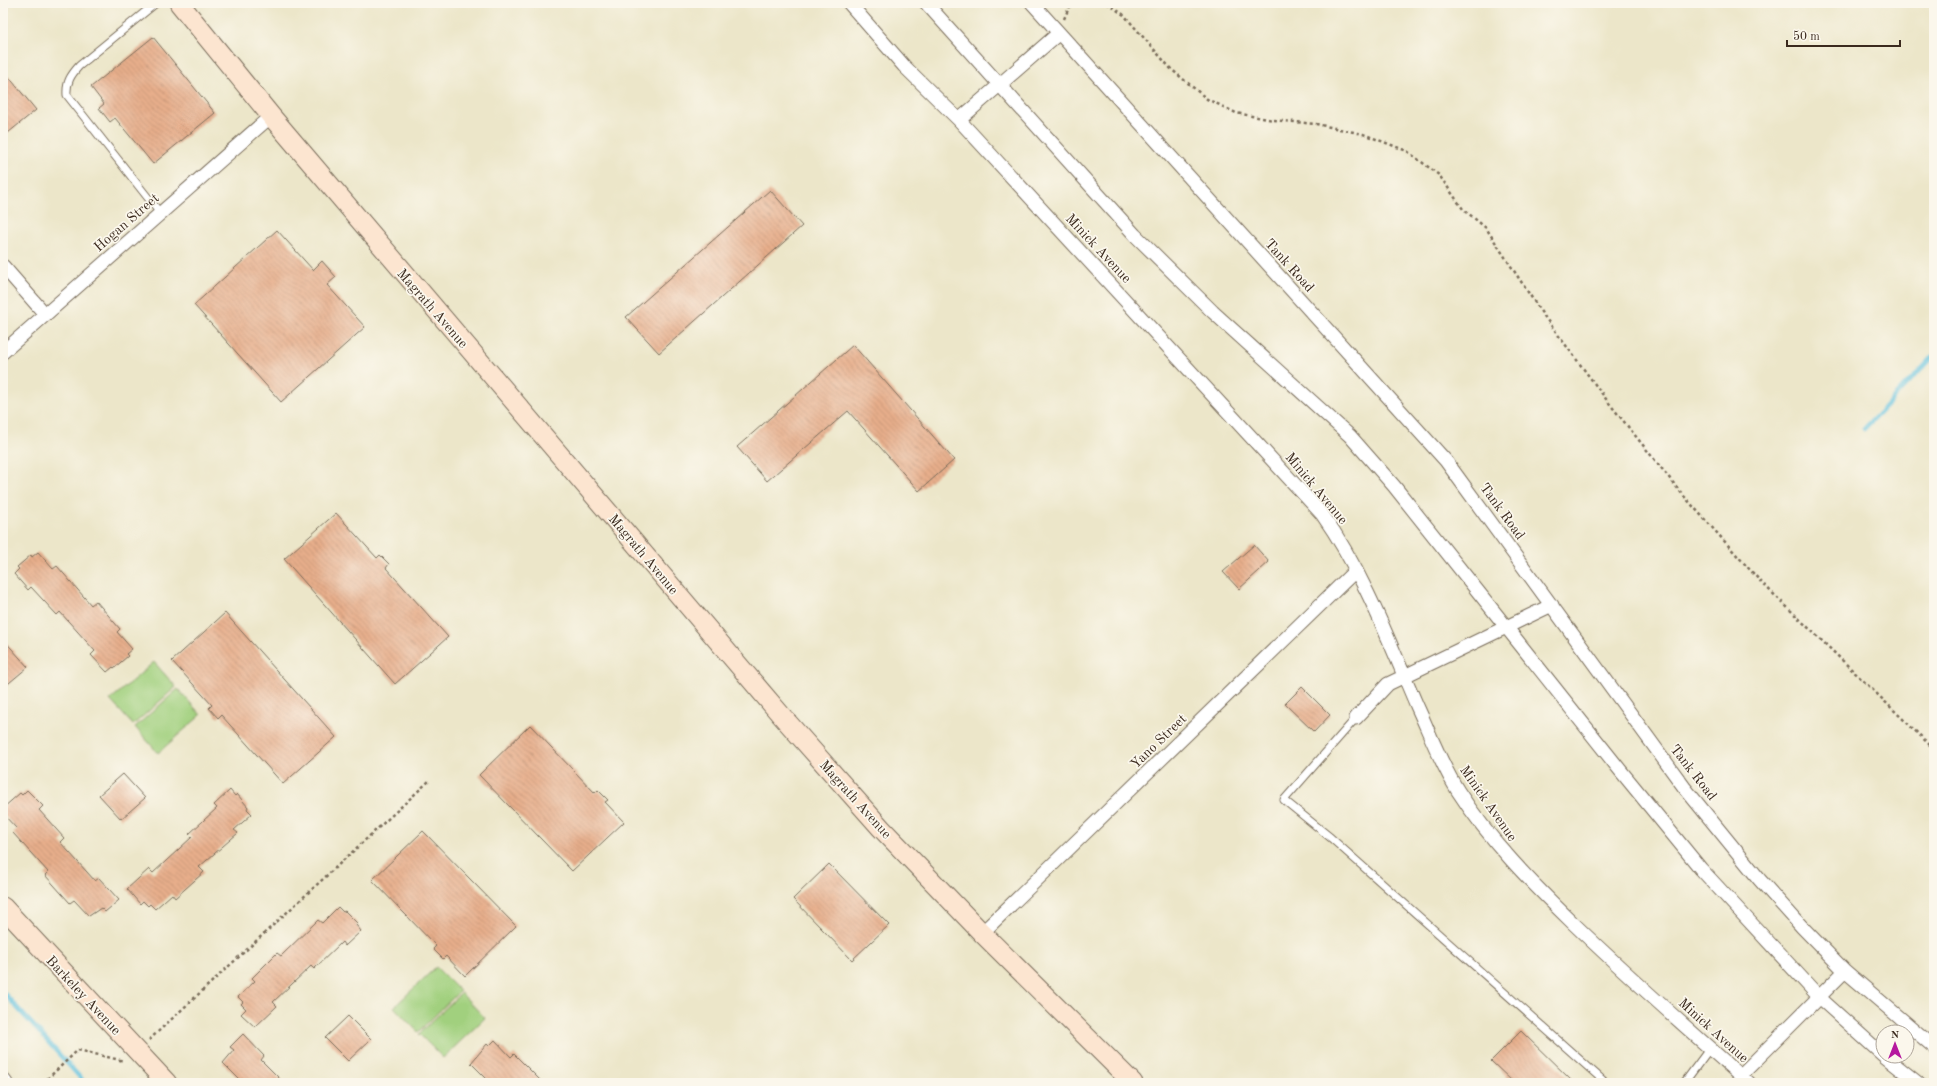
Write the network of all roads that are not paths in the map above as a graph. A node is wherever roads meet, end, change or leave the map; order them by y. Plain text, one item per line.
1 (156, 3) edge
2 (179, 3) edge
3 (849, 3) edge
4 (926, 3) edge
5 (1032, 3) edge
6 (1059, 33) junction
7 (1000, 86) junction
8 (271, 116) junction
9 (959, 120) junction
10 (160, 213) junction
11 (3, 266) edge
12 (45, 314) junction
13 (3, 352) edge
14 (1355, 571) junction
15 (1552, 605) junction
16 (1506, 626) junction
17 (1404, 676) junction
18 (1356, 718) joint
19 (3, 907) edge
20 (982, 933) junction
21 (1845, 971) junction
22 (1819, 996) junction
23 (1934, 1047) edge
24 (1710, 1048) junction
25 (1875, 1049) edge
26 (1893, 1064) edge
27 (3, 1079) edge
28 (1744, 1079) edge
29 (6, 1083) edge
30 (167, 1083) edge
31 (1133, 1083) edge
32 (1606, 1083) edge
33 (1684, 1083) edge
34 (1918, 1083) edge

1 - 10 lane
2 - 8 main road, Magrath Avenue
3 - 9 street, Minick Avenue
4 - 7 street
5 - 6 street, Tank Road
6 - 7 street
6 - 15 street, Tank Road
7 - 9 street
7 - 16 street
8 - 10 street, Hogan Street
8 - 20 main road, Magrath Avenue
9 - 14 street, Minick Avenue
10 - 12 street, Hogan Street
11 - 12 street
12 - 13 street, Hogan Street
14 - 17 street, Minick Avenue
14 - 20 street, Yano Street
15 - 16 street
15 - 21 street, Tank Road
16 - 17 street
16 - 22 street
17 - 18 street
17 - 24 street, Minick Avenue
18 - 32 lane
19 - 30 main road, Barkeley Avenue
20 - 31 main road, Magrath Avenue
21 - 22 street
21 - 23 street, Tank Road
22 - 25 street
22 - 28 street
24 - 28 street, Minick Avenue
24 - 33 lane
26 - 34 street
27 - 29 street

